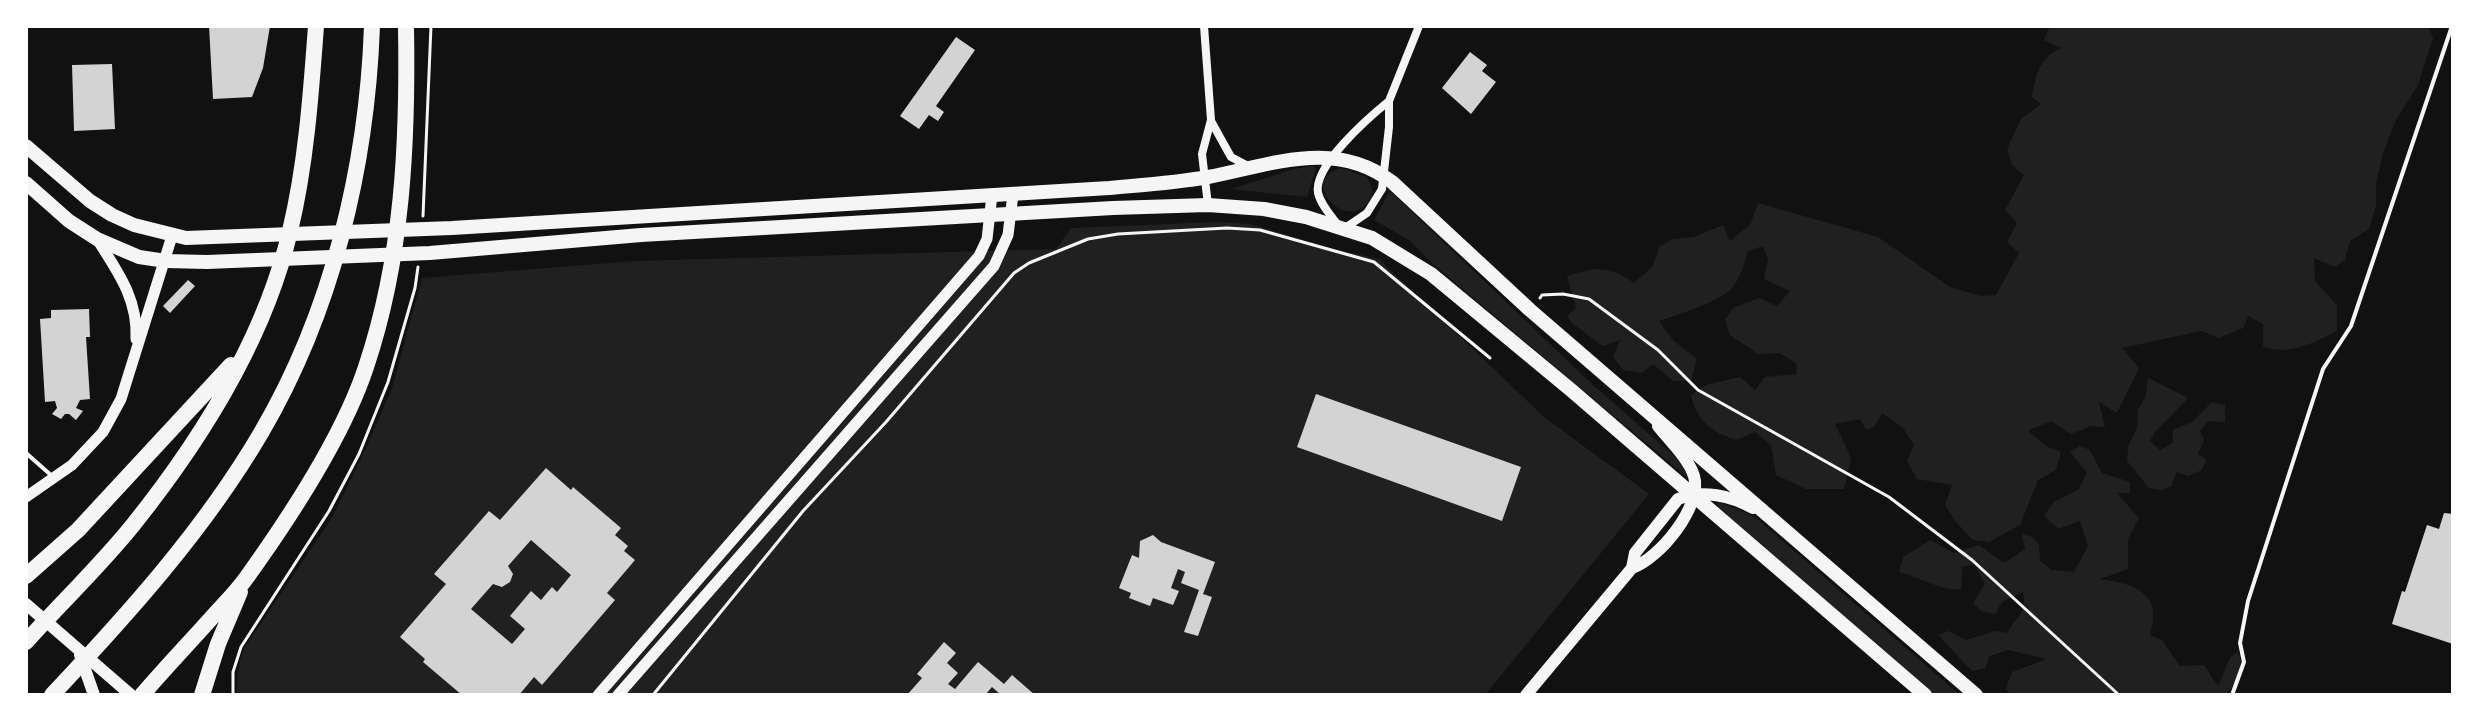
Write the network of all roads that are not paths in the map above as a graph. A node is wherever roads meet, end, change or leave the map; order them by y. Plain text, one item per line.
1 (316, 26) edge
2 (372, 26) edge
3 (406, 26) edge
4 (1204, 26) edge
5 (1419, 26) edge
6 (2452, 26) edge
7 (1389, 101) junction
8 (1211, 120) junction
9 (26, 146) edge
10 (1332, 157) junction
11 (1252, 168) junction
12 (1384, 176) junction
13 (1205, 178) junction
14 (26, 183) edge
15 (1013, 194) junction
16 (992, 195) junction
17 (1208, 205) junction
18 (1011, 214) junction
19 (990, 216) junction
20 (1342, 226) junction
21 (172, 236) junction
22 (97, 239) junction
23 (166, 261) junction
24 (246, 349) junction
25 (135, 356) junction
26 (1648, 413) junction
27 (26, 453) edge
28 (54, 478) junction
29 (1672, 478) junction
30 (26, 497) edge
31 (1678, 499) junction
32 (1692, 503) junction
33 (1772, 521) junction
34 (1632, 568) junction
35 (26, 576) edge
36 (246, 580) junction
37 (26, 604) edge
38 (26, 642) edge
39 (78, 648) junction
40 (607, 685) junction
41 (93, 692) edge
42 (52, 695) edge
43 (131, 695) edge
44 (142, 695) edge
45 (202, 695) edge
46 (598, 695) edge
47 (618, 695) edge
48 (1526, 695) edge
49 (1925, 695) edge
50 (1976, 695) edge
51 (2232, 695) edge

1 - 24 highway
2 - 42 highway
3 - 36 highway
4 - 8 street
5 - 7 street
6 - 51 lane
7 - 10 street
7 - 12 street
8 - 11 street
8 - 13 street
9 - 21 main road
10 - 11 main road
10 - 12 main road
10 - 20 street
11 - 13 main road
12 - 20 street
12 - 26 main road
13 - 15 main road
13 - 17 street
14 - 22 main road
15 - 16 main road
15 - 18 street
16 - 19 street
16 - 21 main road
17 - 18 main road
17 - 20 main road
18 - 19 main road
18 - 47 street
19 - 23 main road
19 - 40 street
20 - 29 main road
21 - 23 street
22 - 23 main road
22 - 25 street
23 - 25 street
24 - 35 highway
24 - 38 highway
25 - 28 street
26 - 32 main road
26 - 33 main road
27 - 28 lane
28 - 30 street
29 - 31 main road
29 - 32 main road
31 - 32 main road
31 - 34 main road
32 - 33 main road
32 - 34 main road
32 - 49 main road
33 - 50 main road
34 - 48 main road
36 - 44 highway
36 - 45 highway
37 - 39 main road
39 - 41 main road
39 - 43 main road
40 - 46 street
40 - 47 street

